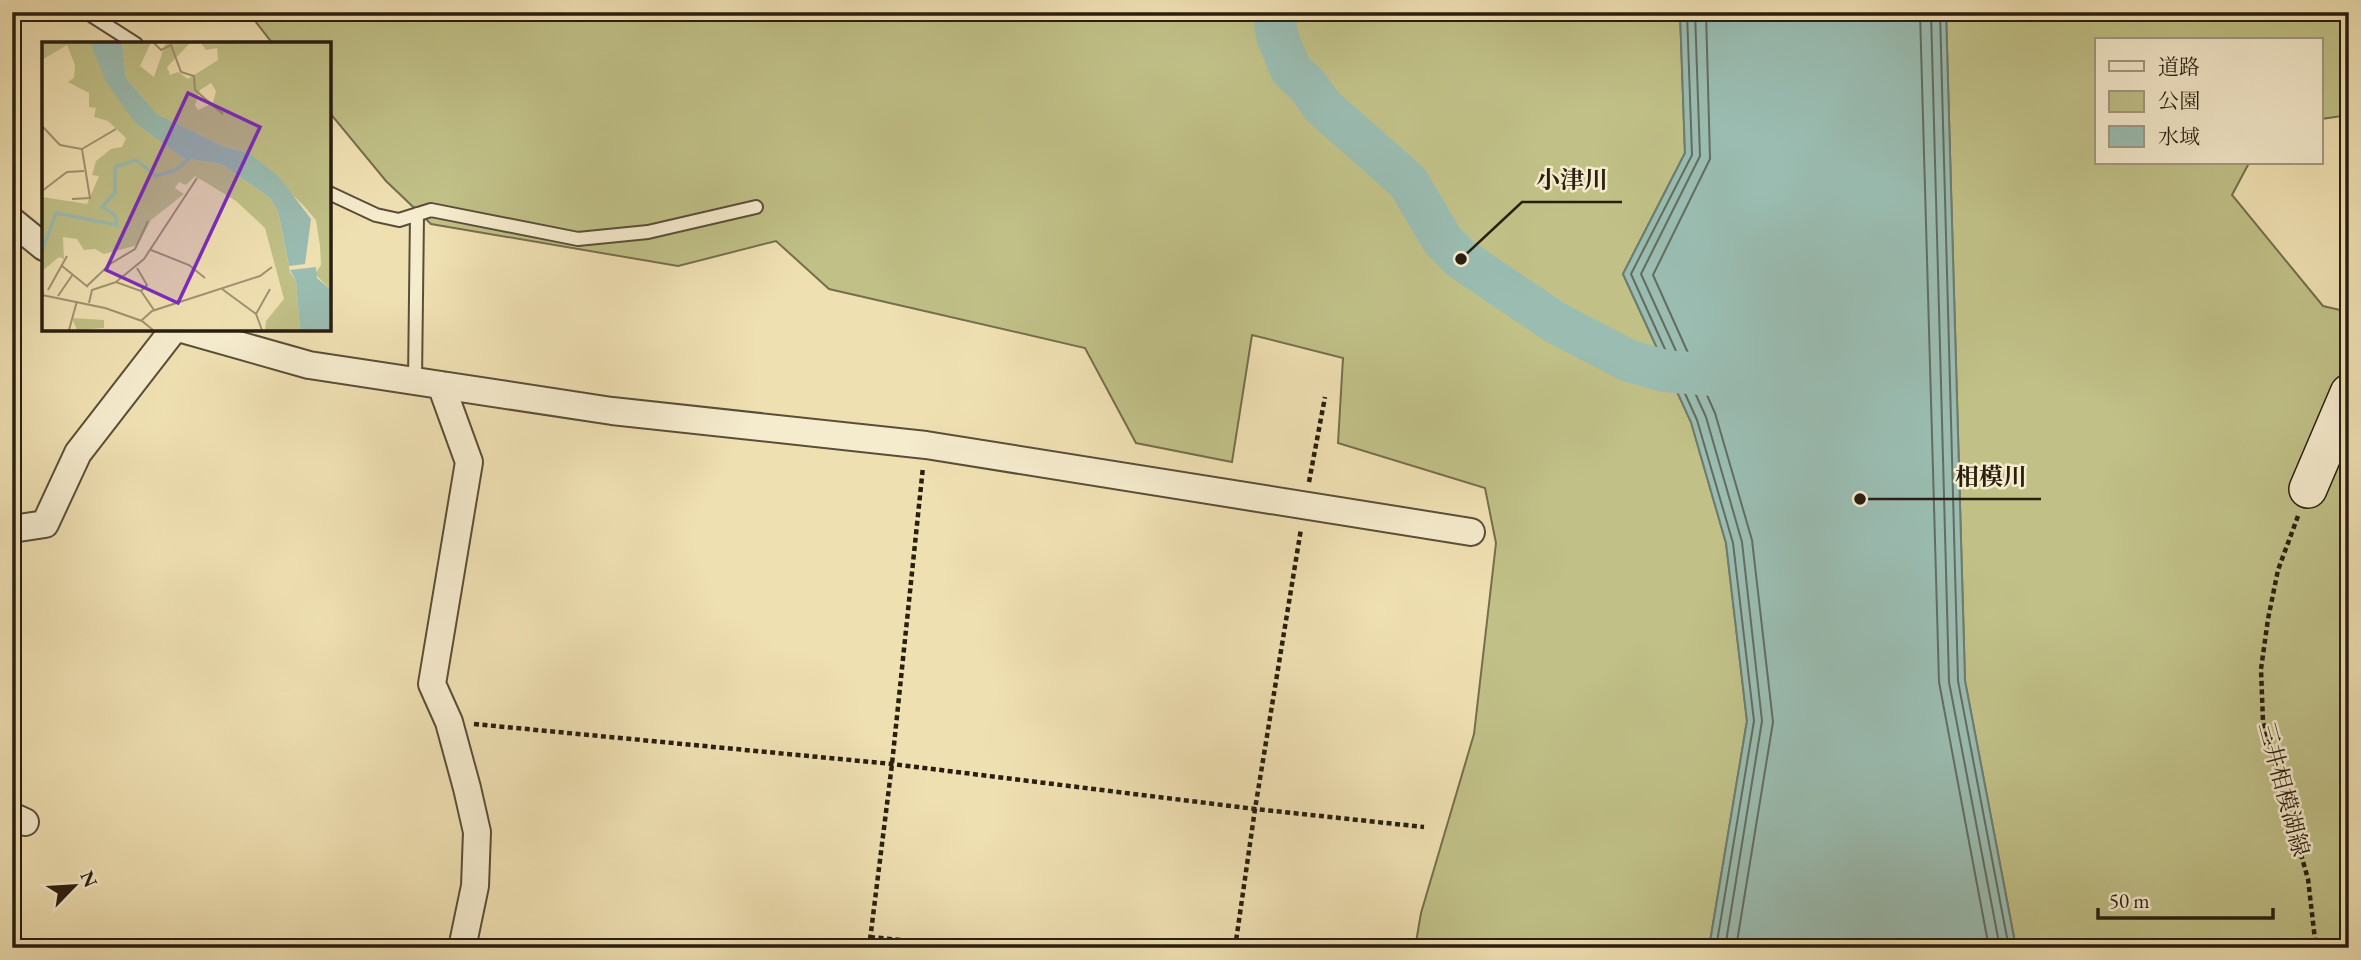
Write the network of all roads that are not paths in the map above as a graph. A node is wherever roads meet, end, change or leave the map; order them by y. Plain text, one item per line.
1 (86, 12) edge
2 (133, 42) edge
3 (331, 194) edge
4 (756, 207) dead end
5 (417, 214) junction
6 (12, 221) edge
7 (42, 245) edge
8 (172, 331) edge
9 (190, 331) edge
10 (415, 381) junction
11 (441, 385) junction
12 (2349, 393) edge
13 (2308, 489) road end
14 (12, 529) edge
15 (1471, 532) dead end
16 (462, 948) edge

1 - 2 lane
3 - 5 lane
4 - 5 lane
5 - 10 lane
6 - 7 street
8 - 14 street
9 - 10 street
10 - 11 street
11 - 15 street
11 - 16 street
12 - 13 main road

